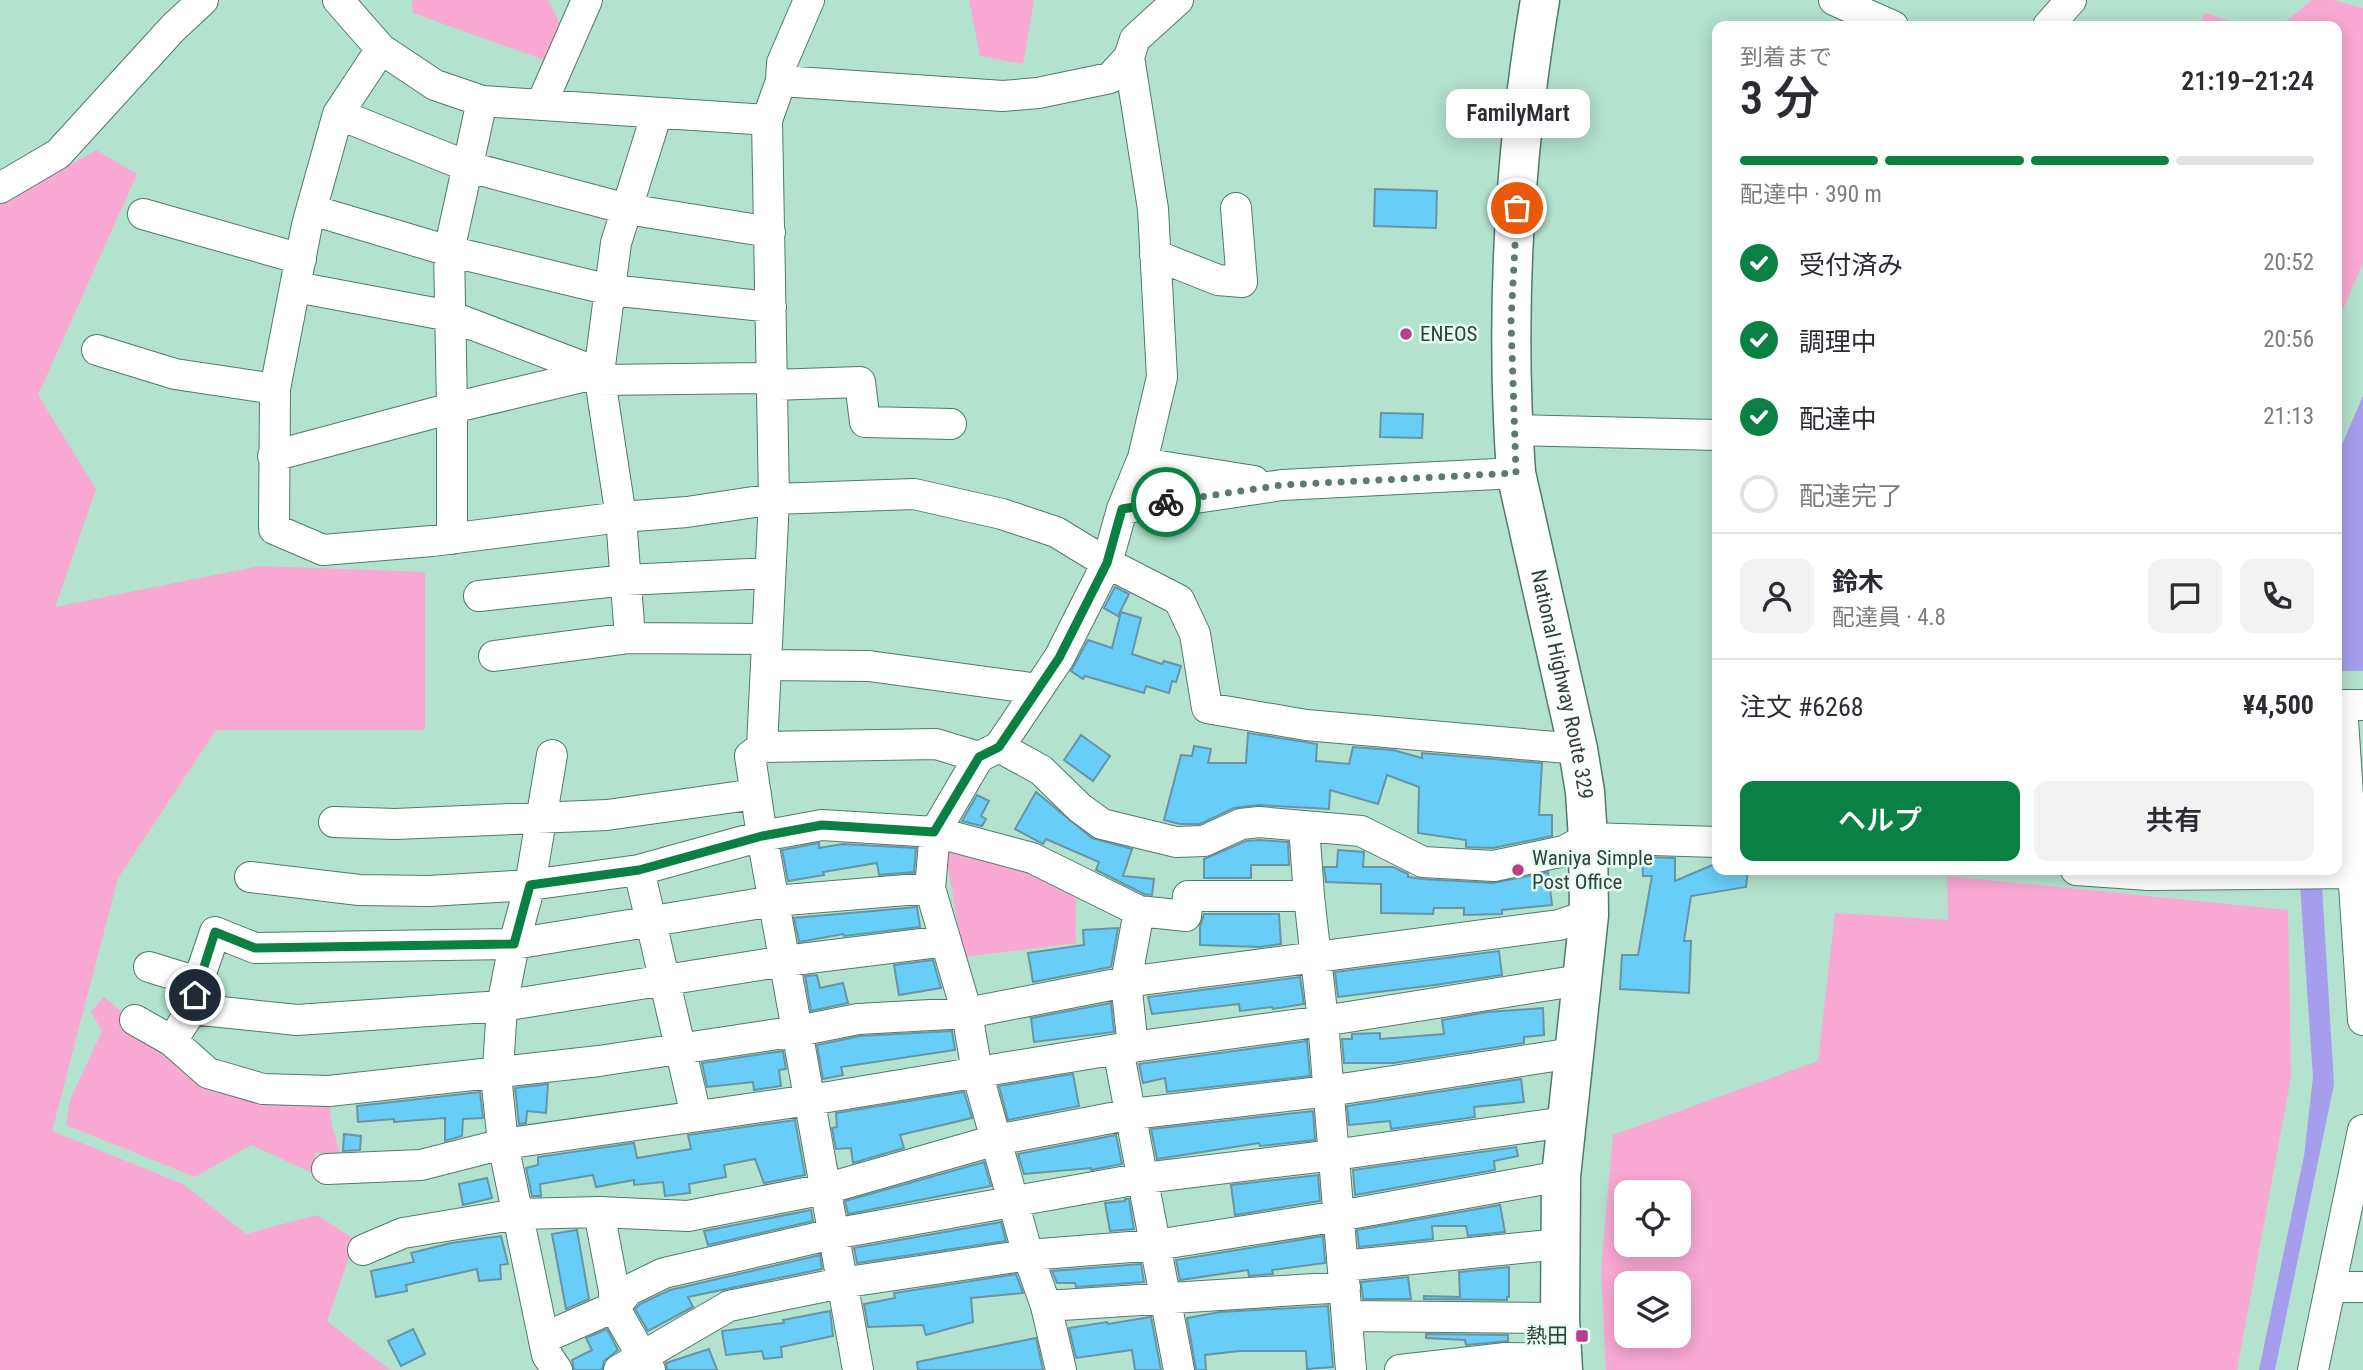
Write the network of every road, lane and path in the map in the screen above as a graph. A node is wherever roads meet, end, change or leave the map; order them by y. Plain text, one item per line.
1 (203, 0) edge
2 (338, 0) edge
3 (587, 0) edge
4 (809, 0) edge
5 (1178, 0) edge
6 (1540, 0) edge
7 (1834, 0) edge
8 (2071, 0) edge
9 (1881, 21) edge
10 (2052, 21) edge
11 (381, 49) junction
12 (1129, 57) junction
13 (781, 82) junction
14 (482, 101) junction
15 (541, 105) junction
16 (657, 113) junction
17 (338, 114) junction
18 (767, 120) junction
19 (469, 167) junction
20 (0, 188) edge
21 (627, 208) junction
22 (1236, 208) dead end
23 (312, 210) junction
24 (143, 214) dead end
25 (770, 232) junction
26 (449, 251) junction
27 (1155, 255) junction
28 (298, 273) junction
29 (610, 290) junction
30 (771, 307) junction
31 (450, 316) junction
32 (97, 350) dead end
33 (599, 377) junction
34 (772, 382) junction
35 (275, 389) junction
36 (453, 408) junction
37 (951, 424) dead end
38 (1513, 430) junction
39 (1712, 435) edge
40 (273, 456) junction
41 (1141, 463) junction
42 (1516, 473) junction
43 (1282, 485) junction
44 (774, 499) junction
45 (1122, 509) junction
46 (621, 517) junction
47 (452, 539) junction
48 (1107, 563) junction
49 (770, 573) junction
50 (625, 579) junction
51 (479, 596) dead end
52 (630, 638) junction
53 (766, 652) junction
54 (494, 656) dead end
55 (1038, 689) junction
56 (2363, 705) edge
57 (761, 747) junction
58 (1578, 749) junction
59 (989, 752) junction
60 (552, 755) dead end
61 (756, 793) junction
62 (541, 819) junction
63 (334, 822) dead end
64 (1304, 826) junction
65 (934, 832) junction
66 (762, 836) junction
67 (1588, 838) junction
68 (1712, 842) edge
69 (639, 870) junction
70 (2342, 873) edge
71 (2352, 873) junction
72 (250, 877) dead end
73 (530, 885) junction
74 (930, 888) junction
75 (1309, 896) junction
76 (774, 901) junction
77 (1139, 911) junction
78 (1589, 915) junction
79 (650, 921) junction
80 (946, 942) junction
81 (514, 944) junction
82 (1315, 957) junction
83 (785, 961) junction
84 (149, 967) dead end
85 (1581, 980) junction
86 (666, 981) junction
87 (1126, 982) junction
88 (195, 995) junction
89 (502, 1006) junction
90 (967, 1013) junction
91 (135, 1020) dead end
92 (2363, 1020) edge
93 (1323, 1021) junction
94 (798, 1031) junction
95 (172, 1041) junction
96 (682, 1048) junction
97 (1126, 1048) junction
98 (1573, 1053) junction
99 (977, 1072) junction
100 (499, 1073) junction
101 (1329, 1091) junction
102 (810, 1100) junction
103 (1132, 1114) junction
104 (696, 1116) junction
105 (1566, 1122) junction
106 (2363, 1130) edge
107 (996, 1140) junction
108 (503, 1144) junction
109 (1334, 1155) junction
110 (327, 1169) dead end
111 (1561, 1176) junction
112 (1144, 1178) junction
113 (825, 1189) junction
114 (1013, 1201) junction
115 (599, 1212) junction
116 (518, 1214) junction
117 (1339, 1216) junction
118 (833, 1234) junction
119 (1560, 1244) junction
120 (1156, 1245) junction
121 (363, 1250) dead end
122 (1028, 1255) junction
123 (841, 1283) junction
124 (2330, 1287) junction
125 (2363, 1287) edge
126 (1345, 1290) junction
127 (1166, 1298) junction
128 (1046, 1306) junction
129 (614, 1307) junction
130 (1560, 1318) junction
131 (544, 1338) junction
132 (637, 1365) edge
133 (1563, 1365) edge
134 (557, 1370) edge
135 (858, 1370) edge
136 (1061, 1370) edge
137 (1179, 1370) edge
138 (1352, 1370) edge
139 (1400, 1370) edge
140 (2313, 1370) edge

1 - 20 street
2 - 11 street
3 - 15 street
4 - 13 street
5 - 12 street
6 - 38 highway, National Highway Route 329
7 - 9 street
8 - 10 street
11 - 14 street
11 - 17 street
12 - 13 street
12 - 27 street
13 - 18 street
14 - 15 street
14 - 19 street
15 - 16 street
16 - 18 street
16 - 21 street
17 - 19 street
17 - 23 street
18 - 25 street
19 - 21 street
19 - 26 street
21 - 25 street
21 - 29 street
22 - 27 street
23 - 26 street
23 - 28 street
24 - 28 street
25 - 30 street
26 - 29 street
26 - 31 street
27 - 41 street
28 - 31 street
28 - 35 street
29 - 30 street
29 - 33 street
30 - 34 street
31 - 33 street
31 - 36 street
32 - 35 street
33 - 34 street
33 - 36 street
33 - 46 street
34 - 37 street
34 - 44 street
35 - 40 street
36 - 40 street
36 - 47 street
38 - 39 street
38 - 42 highway, National Highway Route 329
40 - 47 street
41 - 43 street
41 - 45 street
42 - 43 street
42 - 58 highway, National Highway Route 329
43 - 45 street
44 - 46 street
44 - 48 street
44 - 49 street
45 - 48 street
46 - 47 street
46 - 50 street
48 - 55 street
48 - 58 street
49 - 50 street
49 - 53 street
50 - 51 street
50 - 52 street
52 - 53 street
52 - 54 street
53 - 55 street
53 - 57 street
55 - 59 street
56 - 71 street
57 - 59 street
57 - 61 street
58 - 67 highway, National Highway Route 329
59 - 64 street
59 - 65 street
60 - 62 street
61 - 62 street
61 - 66 street
62 - 63 street
62 - 73 street
64 - 67 street
64 - 75 street
65 - 66 street
65 - 74 street
65 - 77 street
66 - 69 street
66 - 76 street
67 - 68 street
67 - 78 highway, National Highway Route 329
69 - 73 street
69 - 79 street
70 - 71 street
71 - 92 street
72 - 73 street
73 - 81 street
74 - 76 street
74 - 80 street
75 - 77 street
75 - 82 street
76 - 79 street
76 - 83 street
77 - 87 street
78 - 82 street
78 - 85 highway, National Highway Route 329
79 - 81 street
79 - 86 street
80 - 83 street
80 - 90 street
81 - 88 street
81 - 89 street
82 - 87 street
82 - 93 street
83 - 86 street
83 - 94 street
84 - 88 street
85 - 93 street
85 - 98 highway, National Highway Route 329
86 - 89 street
86 - 96 street
87 - 90 street
87 - 97 street
88 - 89 street
88 - 95 street
89 - 100 street
90 - 94 street
90 - 99 street
91 - 95 street
93 - 97 street
93 - 101 street
94 - 96 street
94 - 102 street
95 - 100 street
96 - 100 street
96 - 104 street
97 - 99 street
97 - 103 street
98 - 101 street
98 - 105 highway, National Highway Route 329
99 - 102 street
99 - 107 street
100 - 108 street
101 - 103 street
101 - 109 street
102 - 104 street
102 - 113 street
103 - 107 street
103 - 112 street
104 - 108 street
105 - 109 street
105 - 111 highway, National Highway Route 329
106 - 124 street
107 - 113 street
107 - 114 street
108 - 110 street
108 - 116 street
109 - 112 street
109 - 117 street
111 - 117 street
111 - 119 highway, National Highway Route 329
112 - 114 street
112 - 120 street
113 - 115 street
113 - 118 street
114 - 118 street
114 - 122 street
115 - 116 street
115 - 129 street
116 - 121 street
116 - 131 street
117 - 120 street
117 - 126 street
118 - 123 street
118 - 129 street
119 - 126 street
119 - 130 highway, National Highway Route 329
120 - 122 street
120 - 127 street
122 - 123 street
122 - 128 street
123 - 132 street
123 - 135 street
124 - 125 street
124 - 140 street
126 - 127 street
126 - 130 street
126 - 138 street
127 - 128 street
127 - 137 street
128 - 136 street
129 - 131 street
129 - 132 street
130 - 133 highway, National Highway Route 329
131 - 134 street
133 - 139 street

